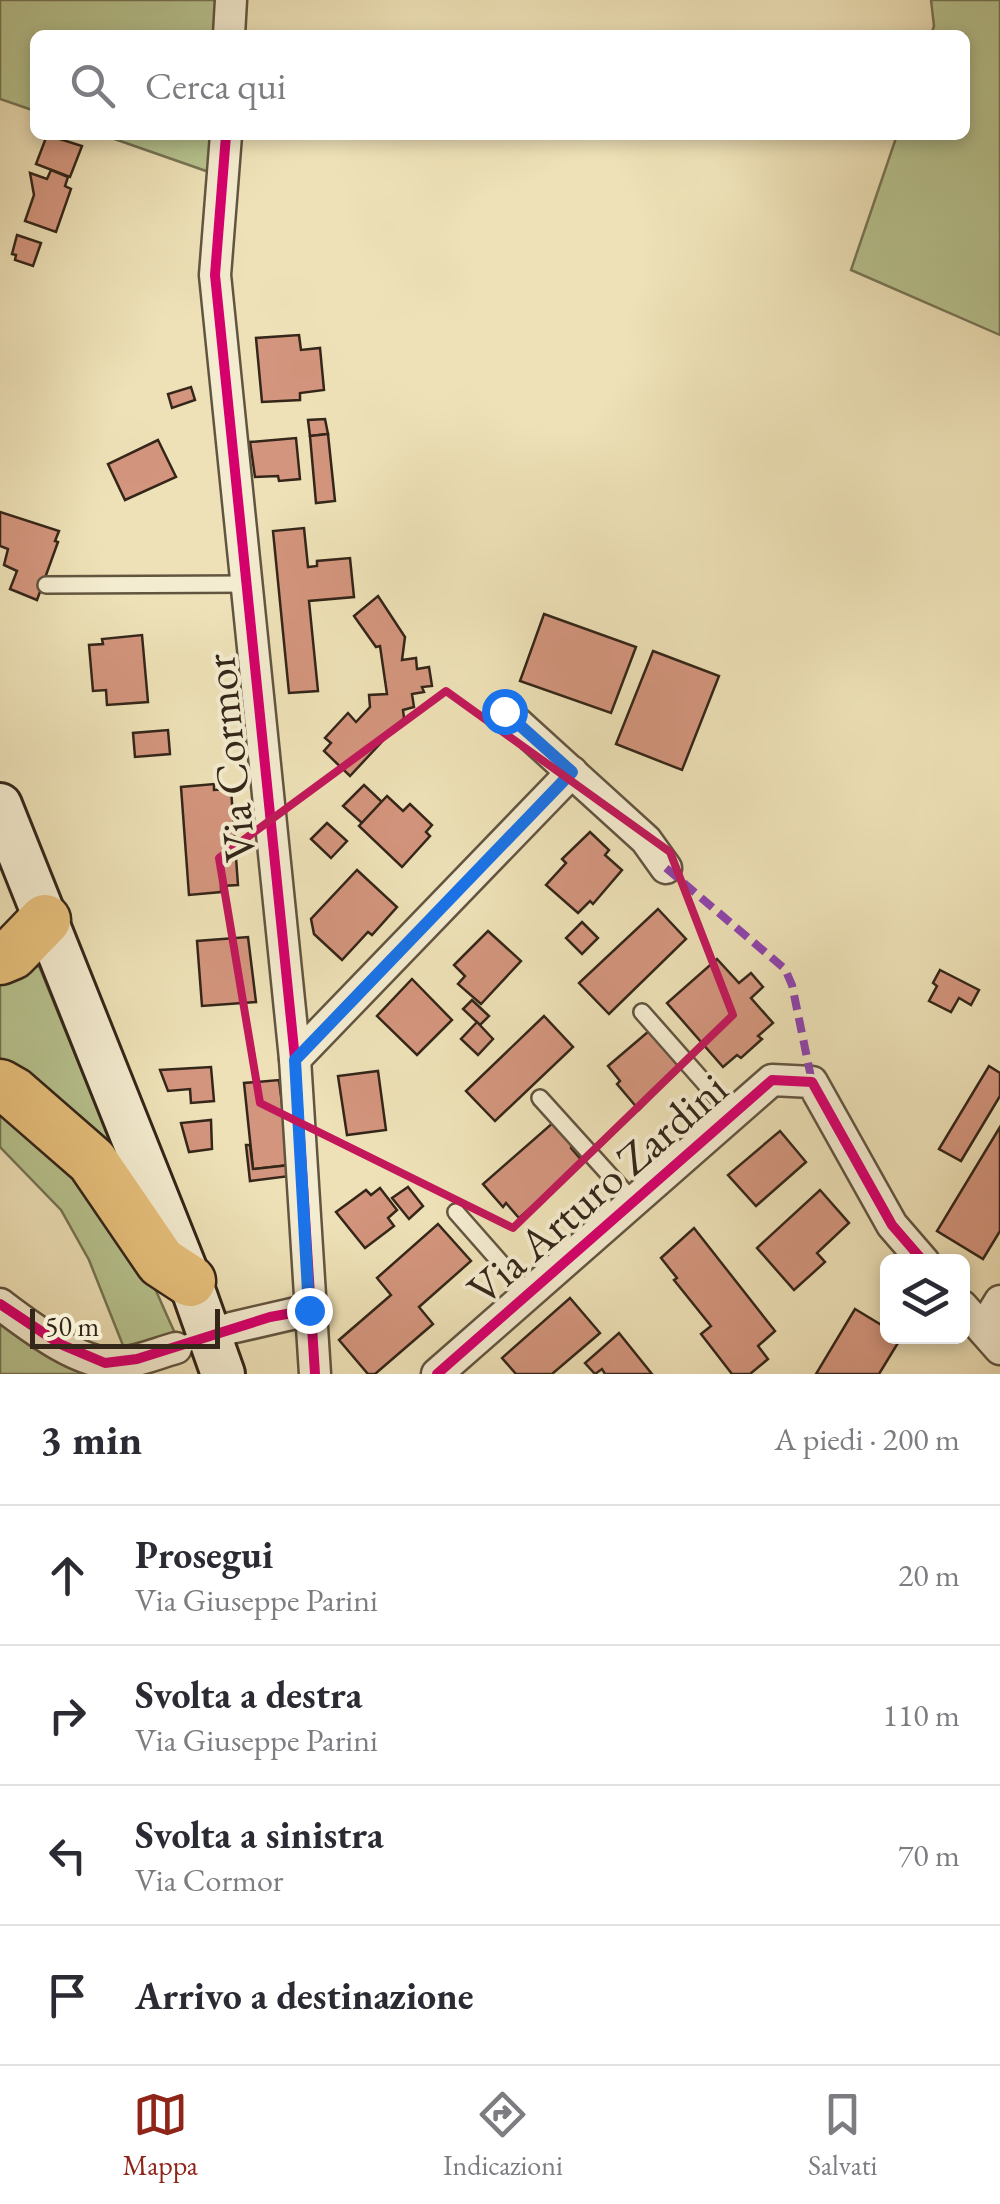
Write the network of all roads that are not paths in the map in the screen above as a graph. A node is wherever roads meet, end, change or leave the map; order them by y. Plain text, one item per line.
1 (230, 0) edge
2 (230, 30) edge
3 (226, 140) edge
4 (246, 584) junction
5 (46, 585) dead end
6 (504, 711) dead end
7 (572, 772) junction
8 (0, 805) edge
9 (666, 868) dead end
10 (45, 920) junction
11 (0, 959) edge
12 (642, 1012) dead end
13 (295, 1060) junction
14 (0, 1084) edge
15 (540, 1098) dead end
16 (732, 1114) junction
17 (634, 1202) junction
18 (456, 1212) dead end
19 (917, 1254) edge
20 (190, 1281) junction
21 (528, 1296) junction
22 (1000, 1301) edge
23 (0, 1304) edge
24 (309, 1310) junction
25 (970, 1315) edge
26 (231, 1328) dead end
27 (991, 1339) edge
28 (176, 1348) dead end
29 (224, 1374) edge
30 (315, 1374) edge
31 (437, 1374) edge

1 - 2 street
3 - 4 street, Via Cormor
4 - 5 lane, Via Cormor
4 - 13 street, Via Cormor
6 - 7 street
7 - 9 street
7 - 13 street
8 - 10 main road
10 - 11 highway
10 - 20 main road
12 - 16 lane
13 - 24 street, Via Cormor
14 - 20 highway
15 - 17 lane
16 - 17 street, Via Arturo Zardini
16 - 19 street, Via Arturo Zardini
17 - 21 street, Via Arturo Zardini
18 - 21 lane
20 - 29 main road
21 - 31 street, Via Arturo Zardini
22 - 27 street
23 - 28 street
24 - 26 street
24 - 30 street, Via Cormor
25 - 27 street

